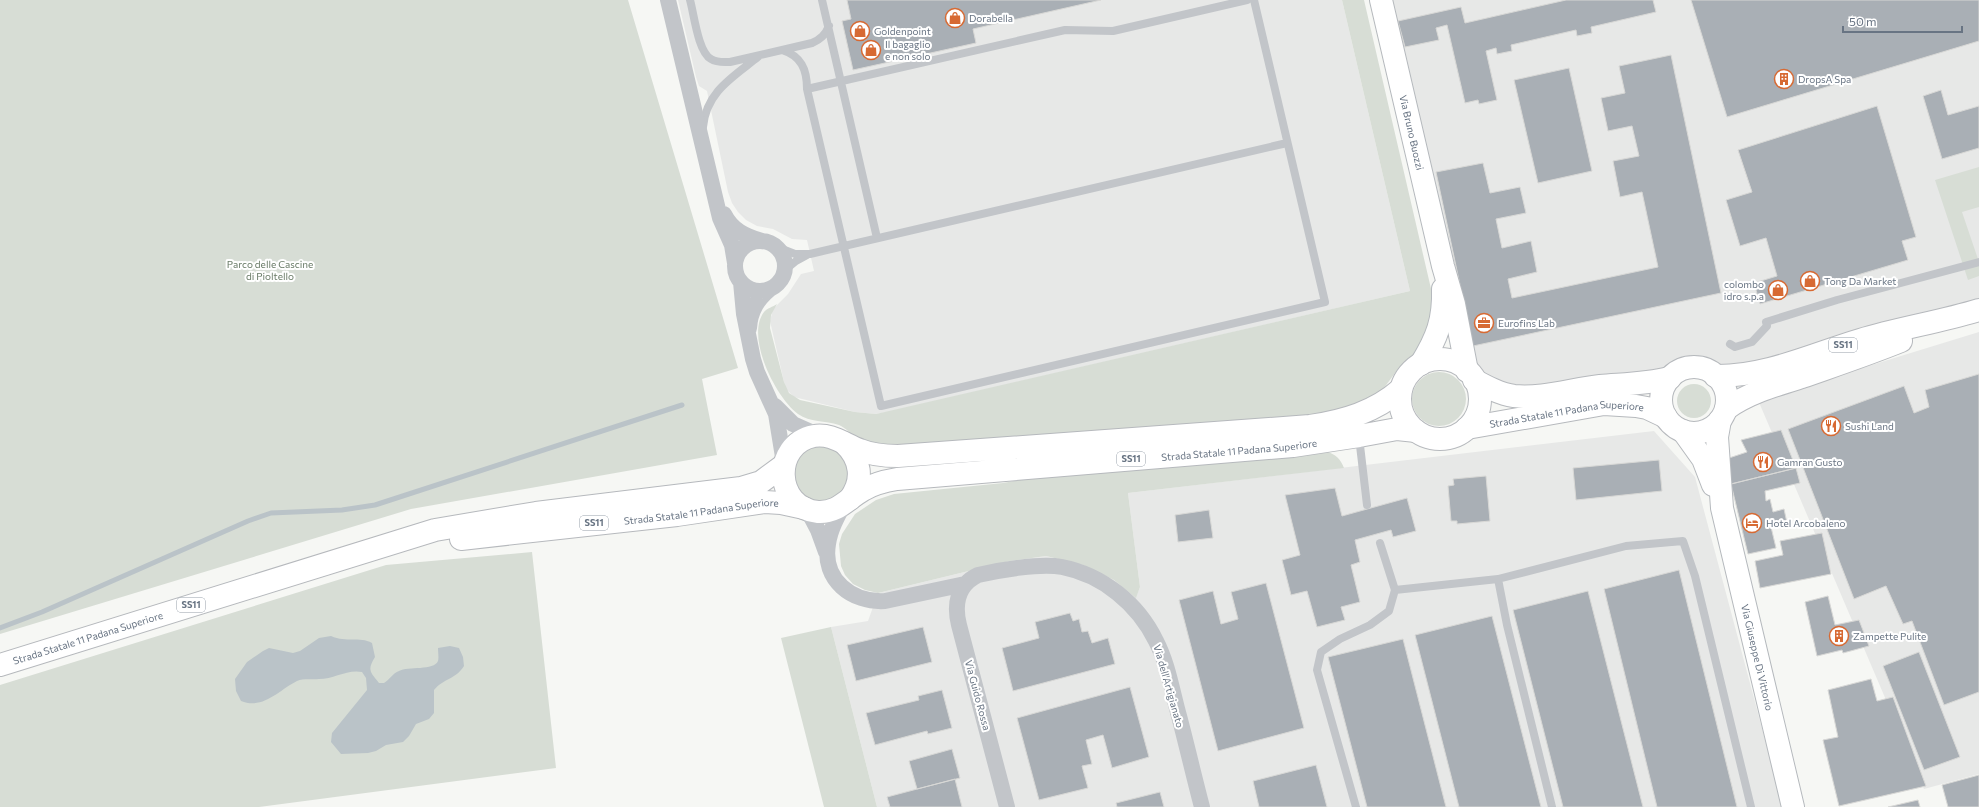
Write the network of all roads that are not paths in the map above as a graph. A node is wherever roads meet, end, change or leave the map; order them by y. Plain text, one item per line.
1 (668, 0) edge
2 (690, 0) edge
3 (822, 0) edge
4 (1248, 0) edge
5 (1254, 0) edge
6 (1381, 0) edge
7 (829, 26) junction
8 (782, 50) junction
9 (761, 55) junction
10 (840, 81) junction
11 (808, 89) junction
12 (702, 139) junction
13 (1287, 143) junction
14 (715, 194) junction
15 (877, 238) junction
16 (762, 241) junction
17 (844, 246) junction
18 (777, 247) junction
19 (810, 254) junction
20 (1979, 262) edge
21 (735, 263) junction
22 (1443, 266) junction
23 (785, 270) junction
24 (741, 282) junction
25 (770, 289) junction
26 (1975, 311) edge
27 (1730, 344) dead end
28 (750, 345) junction
29 (1421, 364) junction
30 (1471, 375) junction
31 (1715, 376) junction
32 (1670, 378) junction
33 (1401, 389) junction
34 (768, 396) junction
35 (1723, 414) junction
36 (1666, 417) junction
37 (1467, 428) junction
38 (1416, 431) junction
39 (1683, 431) junction
40 (820, 436) junction
41 (1359, 436) junction
42 (844, 443) junction
43 (784, 464) junction
44 (847, 502) junction
45 (1367, 505) dead end
46 (806, 508) junction
47 (1722, 508) junction
48 (1380, 543) dead end
49 (382, 546) junction
50 (827, 555) junction
51 (1498, 579) junction
52 (965, 584) junction
53 (1396, 590) junction
54 (0, 665) edge
55 (1007, 807) edge
56 (1202, 807) edge
57 (1356, 807) edge
58 (1552, 807) edge
59 (1751, 807) edge
60 (1793, 807) edge

1 - 12 street
2 - 9 lane
3 - 7 lane
4 - 10 lane
5 - 13 lane
6 - 22 main road, Via Bruno Buozzi
7 - 8 lane
7 - 10 lane
8 - 9 lane
8 - 11 lane
9 - 12 lane
10 - 11 lane
10 - 15 lane
11 - 17 lane
12 - 14 street
13 - 15 lane
13 - 17 lane
14 - 16 street
14 - 21 street
15 - 17 lane
16 - 18 street
16 - 21 street
17 - 19 lane
18 - 19 lane
18 - 23 street
19 - 23 lane
20 - 27 lane
21 - 24 street
22 - 29 main road, Via Bruno Buozzi
22 - 30 main road, Via Bruno Buozzi
23 - 25 street
24 - 25 street
24 - 28 street
25 - 28 street
26 - 31 main road, SS11
26 - 35 main road, SS11
28 - 34 street
29 - 30 main road, SS11
29 - 33 main road, Strada Statale 11 Padana Superiore / SS11
30 - 32 main road, SS11
30 - 37 main road, Strada Statale 11 Padana Superiore
31 - 32 main road, SS11
31 - 35 main road
32 - 36 main road
33 - 38 main road, Strada Statale 11 Padana Superiore / SS11
33 - 42 main road, Strada Statale 11 Padana Superiore / SS11
34 - 40 street
34 - 43 street
35 - 39 main road, SS11
35 - 47 main road, Via Giuseppe Di Vittorio
36 - 37 main road, Strada Statale 11 Padana Superiore / SS11
36 - 39 main road, Strada Statale 11 Padana Superiore / SS11
37 - 38 main road, Strada Statale 11 Padana Superiore / SS11
38 - 41 main road, Strada Statale 11 Padana Superiore / SS11
39 - 47 main road, Via Giuseppe Di Vittorio
40 - 42 main road, Strada Statale 11 Padana Superiore / SS11
40 - 43 main road, Strada Statale 11 Padana Superiore / SS11
41 - 44 main road, Strada Statale 11 Padana Superiore / SS11
41 - 45 lane
42 - 44 main road
43 - 46 main road, Strada Statale 11 Padana Superiore
43 - 49 main road, Strada Statale 11 Padana Superiore / SS11
44 - 46 main road, Strada Statale 11 Padana Superiore / SS11
44 - 50 street
46 - 49 main road, Strada Statale 11 Padana Superiore / SS11
46 - 50 street, Via dell'Artigianato
47 - 60 main road, Via Giuseppe Di Vittorio
48 - 53 lane
49 - 54 main road, Strada Statale 11 Padana Superiore / SS11
50 - 52 street, Via dell'Artigianato
51 - 53 lane
51 - 58 lane
51 - 59 lane
52 - 55 street, Via Guido Rossa
52 - 56 street, Via dell'Artigianato
53 - 57 lane

